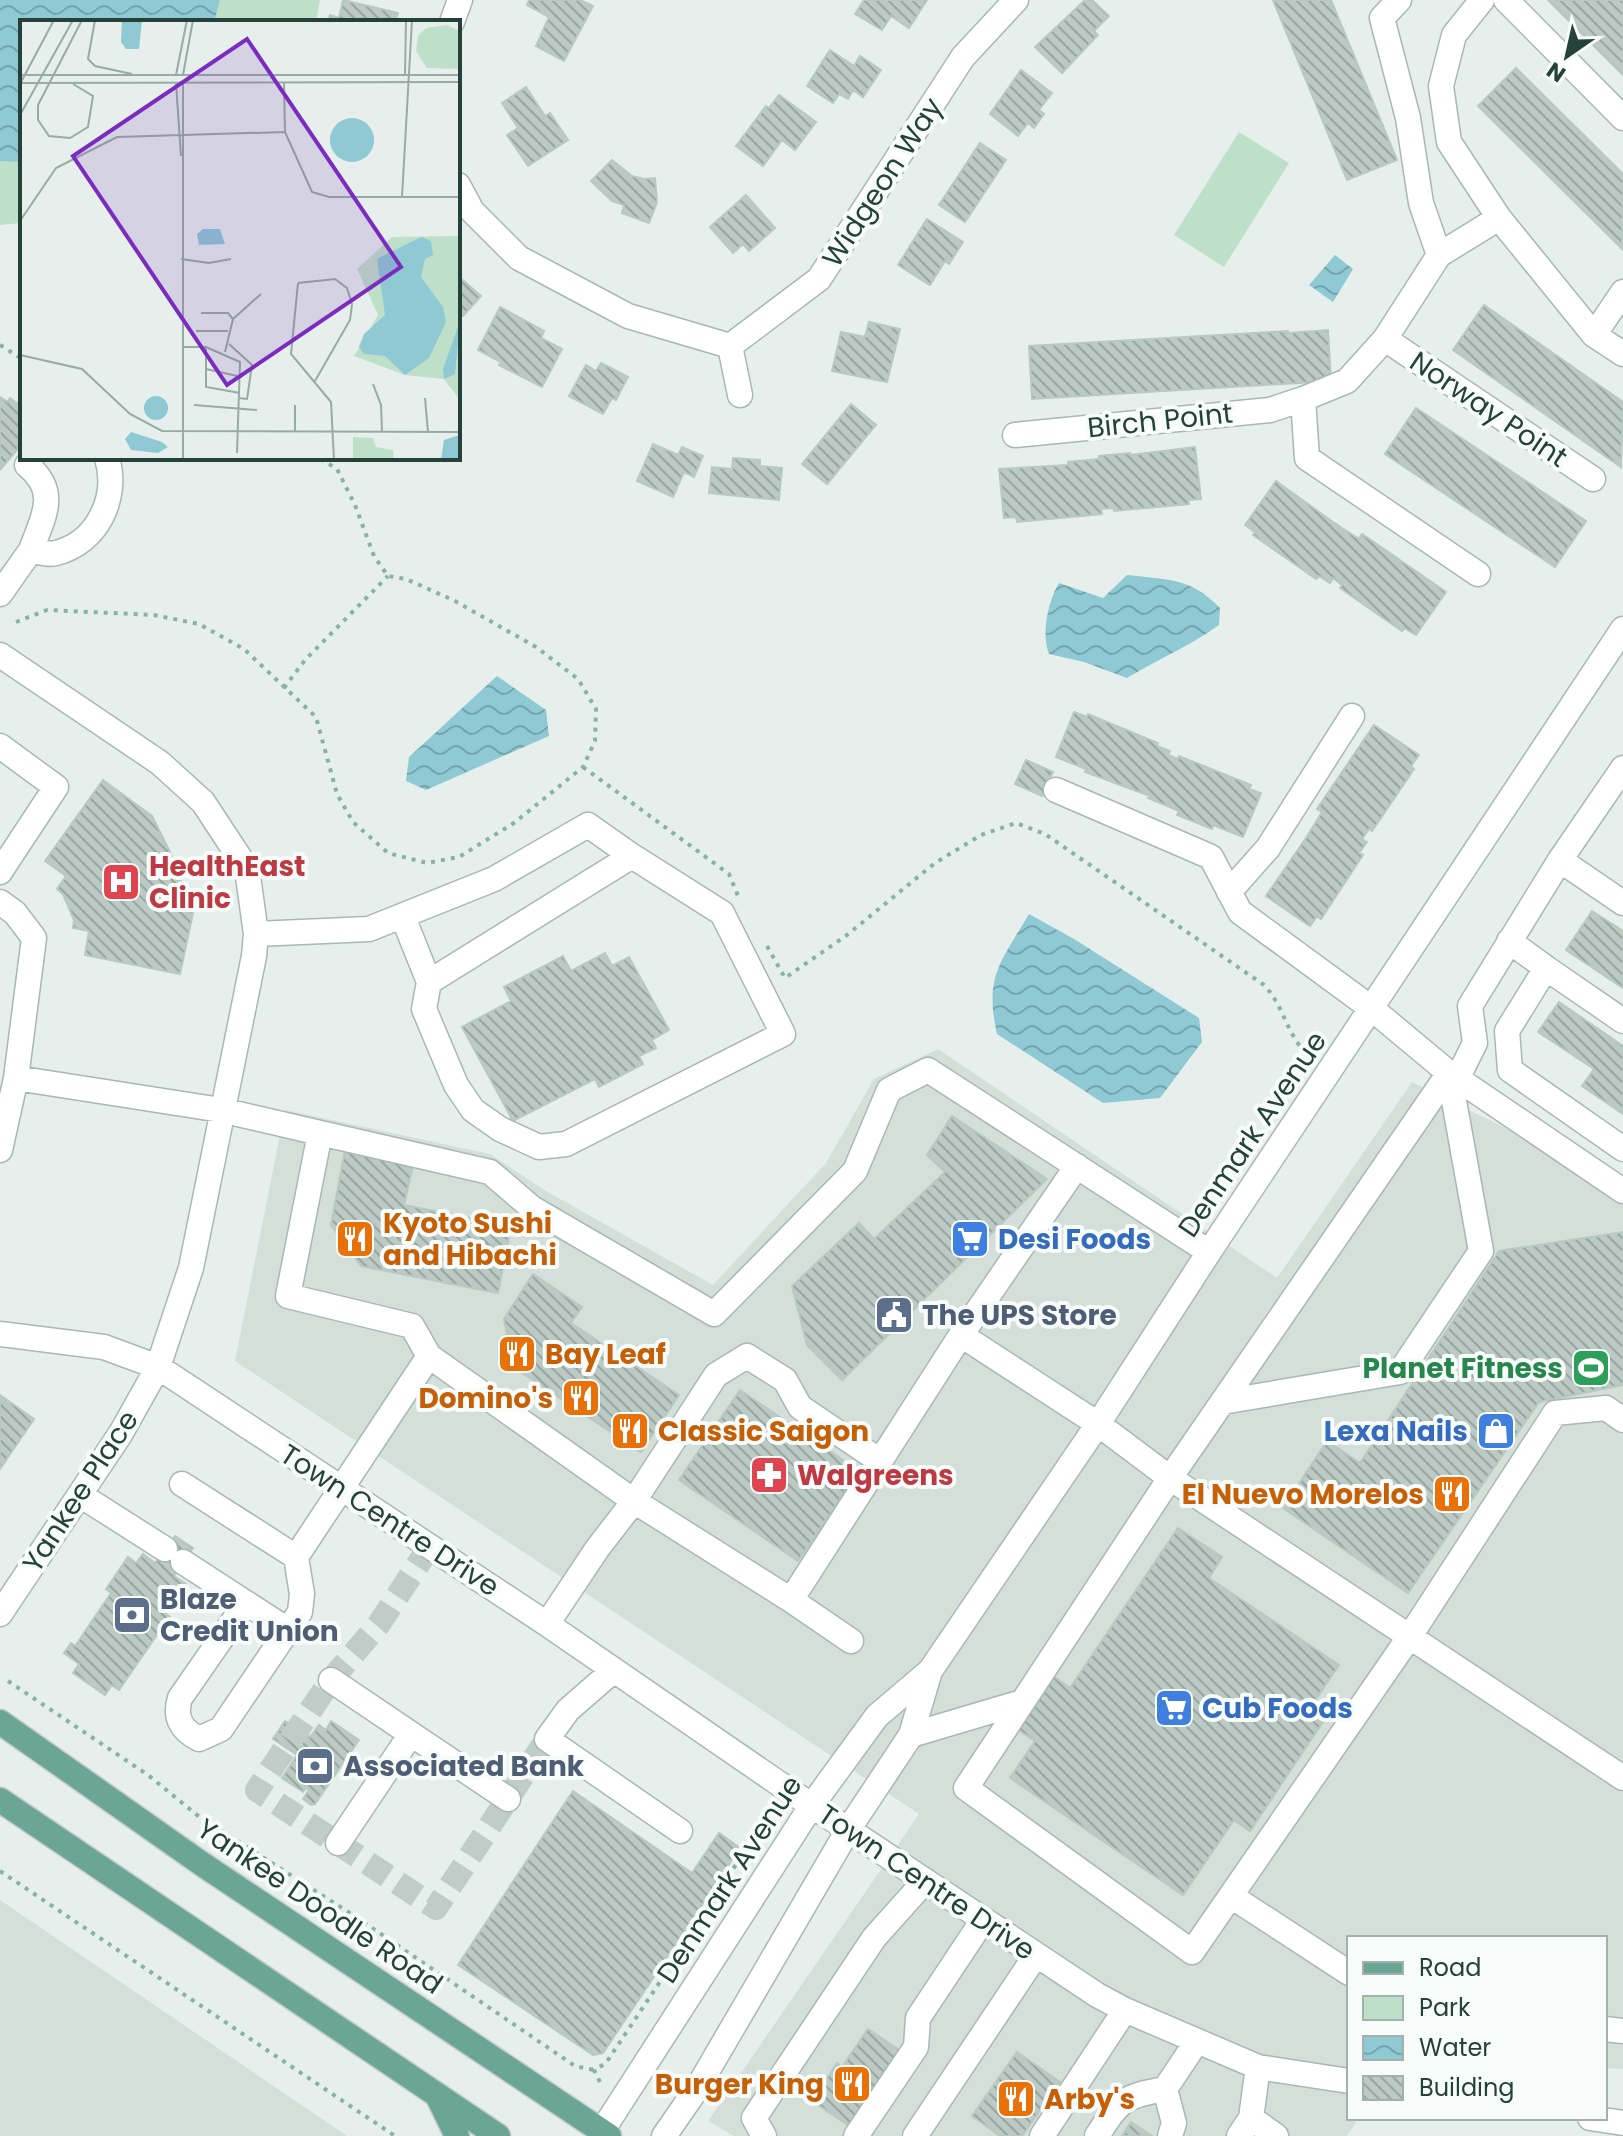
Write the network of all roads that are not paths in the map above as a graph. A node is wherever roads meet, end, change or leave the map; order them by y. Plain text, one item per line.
1 (460, 0) edge
2 (1016, 0) edge
3 (1399, 0) edge
4 (1482, 0) edge
5 (1506, 0) edge
6 (453, 20) edge
7 (1623, 118) edge
8 (460, 189) edge
9 (1499, 218) junction
10 (1439, 255) junction
11 (1623, 292) edge
12 (1594, 335) junction
13 (1385, 339) junction
14 (730, 346) junction
15 (1623, 354) edge
16 (740, 395) dead end
17 (1303, 399) junction
18 (1015, 435) dead end
19 (107, 460) edge
20 (27, 465) dead end
21 (1593, 479) dead end
22 (31, 550) junction
23 (1478, 574) dead end
24 (0, 594) edge
25 (1623, 629) edge
26 (0, 655) edge
27 (1352, 716) dead end
28 (0, 746) edge
29 (1623, 768) edge
30 (1056, 790) dead end
31 (632, 856) junction
32 (1560, 860) junction
33 (0, 872) edge
34 (1229, 892) junction
35 (0, 902) edge
36 (1623, 903) edge
37 (403, 917) junction
38 (256, 934) junction
39 (1509, 941) junction
40 (1546, 968) junction
41 (429, 982) junction
42 (1371, 1008) junction
43 (1623, 1021) edge
44 (1453, 1076) junction
45 (16, 1078) junction
46 (221, 1110) junction
47 (320, 1133) junction
48 (1623, 1149) edge
49 (0, 1150) edge
50 (1077, 1166) junction
51 (1623, 1191) edge
52 (1209, 1252) junction
53 (0, 1334) edge
54 (961, 1335) junction
55 (429, 1356) junction
56 (158, 1367) junction
57 (1222, 1402) junction
58 (1623, 1420) edge
59 (1098, 1424) junction
60 (880, 1461) junction
61 (1170, 1478) junction
62 (182, 1484) dead end
63 (341, 1488) junction
64 (80, 1495) junction
65 (634, 1501) junction
66 (296, 1557) junction
67 (791, 1600) junction
68 (246, 1603) junction
69 (0, 1614) edge
70 (547, 1624) junction
71 (288, 1630) junction
72 (1410, 1636) junction
73 (851, 1641) dead end
74 (614, 1670) junction
75 (930, 1671) junction
76 (331, 1680) dead end
77 (1022, 1702) junction
78 (0, 1722) edge
79 (411, 1734) junction
80 (911, 1735) junction
81 (1623, 1778) edge
82 (508, 1799) dead end
83 (0, 1800) edge
84 (812, 1805) junction
85 (848, 1830) junction
86 (680, 1831) dead end
87 (338, 1843) dead end
88 (925, 1881) junction
89 (1231, 1896) junction
90 (983, 1920) junction
91 (1036, 1955) junction
92 (1347, 1972) edge
93 (1125, 2010) junction
94 (1197, 2041) junction
95 (1258, 2067) junction
96 (1347, 2081) edge
97 (1165, 2089) junction
98 (437, 2095) junction
99 (1603, 2120) edge
100 (1623, 2123) edge
101 (1245, 2127) edge
102 (603, 2134) edge
103 (457, 2136) edge
104 (498, 2136) edge
105 (664, 2136) edge
106 (764, 2136) edge
107 (856, 2136) edge
108 (915, 2136) edge
109 (1042, 2136) edge
110 (1097, 2136) edge
111 (1170, 2136) edge
112 (1276, 2136) edge

1 - 6 street
2 - 14 street, Widgeon Way
3 - 10 street
4 - 9 street
5 - 7 street
8 - 14 street
9 - 10 street, Birch Point
9 - 12 street
10 - 13 street, Birch Point
11 - 12 street
12 - 15 street
13 - 17 street, Birch Point
13 - 21 street, Norway Point
14 - 16 street
17 - 18 street, Birch Point
17 - 23 street
19 - 22 street
20 - 22 street
22 - 24 street
25 - 42 street, Denmark Avenue
26 - 38 street
27 - 34 street
28 - 33 street
29 - 32 street
30 - 34 street
31 - 37 street
31 - 41 street
31 - 41 street
32 - 36 street
32 - 39 street
34 - 42 street
35 - 45 street
37 - 38 street
37 - 41 street
38 - 46 street
39 - 40 street
39 - 44 street
40 - 43 street
40 - 48 street
42 - 44 street
42 - 52 street, Denmark Avenue
44 - 51 street
44 - 57 street
44 - 57 street
45 - 46 street
45 - 49 street
46 - 47 street
46 - 56 street
47 - 50 street
47 - 55 street
50 - 52 street
50 - 54 street
52 - 59 street, Denmark Avenue
53 - 56 street, Town Centre Drive
54 - 59 street
54 - 60 street
55 - 63 street
55 - 65 street
56 - 63 street, Town Centre Drive
56 - 64 street, Yankee Place
57 - 61 street
58 - 72 street
59 - 61 street
59 - 75 street, Denmark Avenue
60 - 65 street
60 - 67 street
61 - 72 street
61 - 77 street
62 - 66 street
63 - 66 street
63 - 70 street, Town Centre Drive
64 - 68 street
64 - 69 street, Yankee Place
65 - 67 street
65 - 70 street
66 - 71 street
67 - 73 street
68 - 71 street
68 - 71 street
70 - 74 street, Town Centre Drive
72 - 81 street
72 - 89 street
74 - 84 street, Town Centre Drive
74 - 86 street
75 - 80 street, Denmark Avenue
75 - 84 street, Denmark Avenue
76 - 79 street
77 - 80 street
77 - 89 street
78 - 102 main road, Yankee Doodle Road
79 - 82 street
79 - 87 street
80 - 85 street, Denmark Avenue
83 - 98 main road
84 - 85 street, Town Centre Drive
84 - 102 street, Denmark Avenue
85 - 88 street, Town Centre Drive
85 - 105 street, Denmark Avenue
88 - 90 street, Town Centre Drive
88 - 106 street
89 - 92 street
90 - 91 street, Town Centre Drive
90 - 107 street
91 - 93 street, Town Centre Drive
91 - 108 street
93 - 94 street, Town Centre Drive
93 - 109 street
94 - 95 street, Town Centre Drive
94 - 97 street
95 - 96 street, Town Centre Drive
95 - 101 street
97 - 110 street
97 - 111 street
98 - 103 main road
98 - 104 main road
99 - 100 street
101 - 112 street

